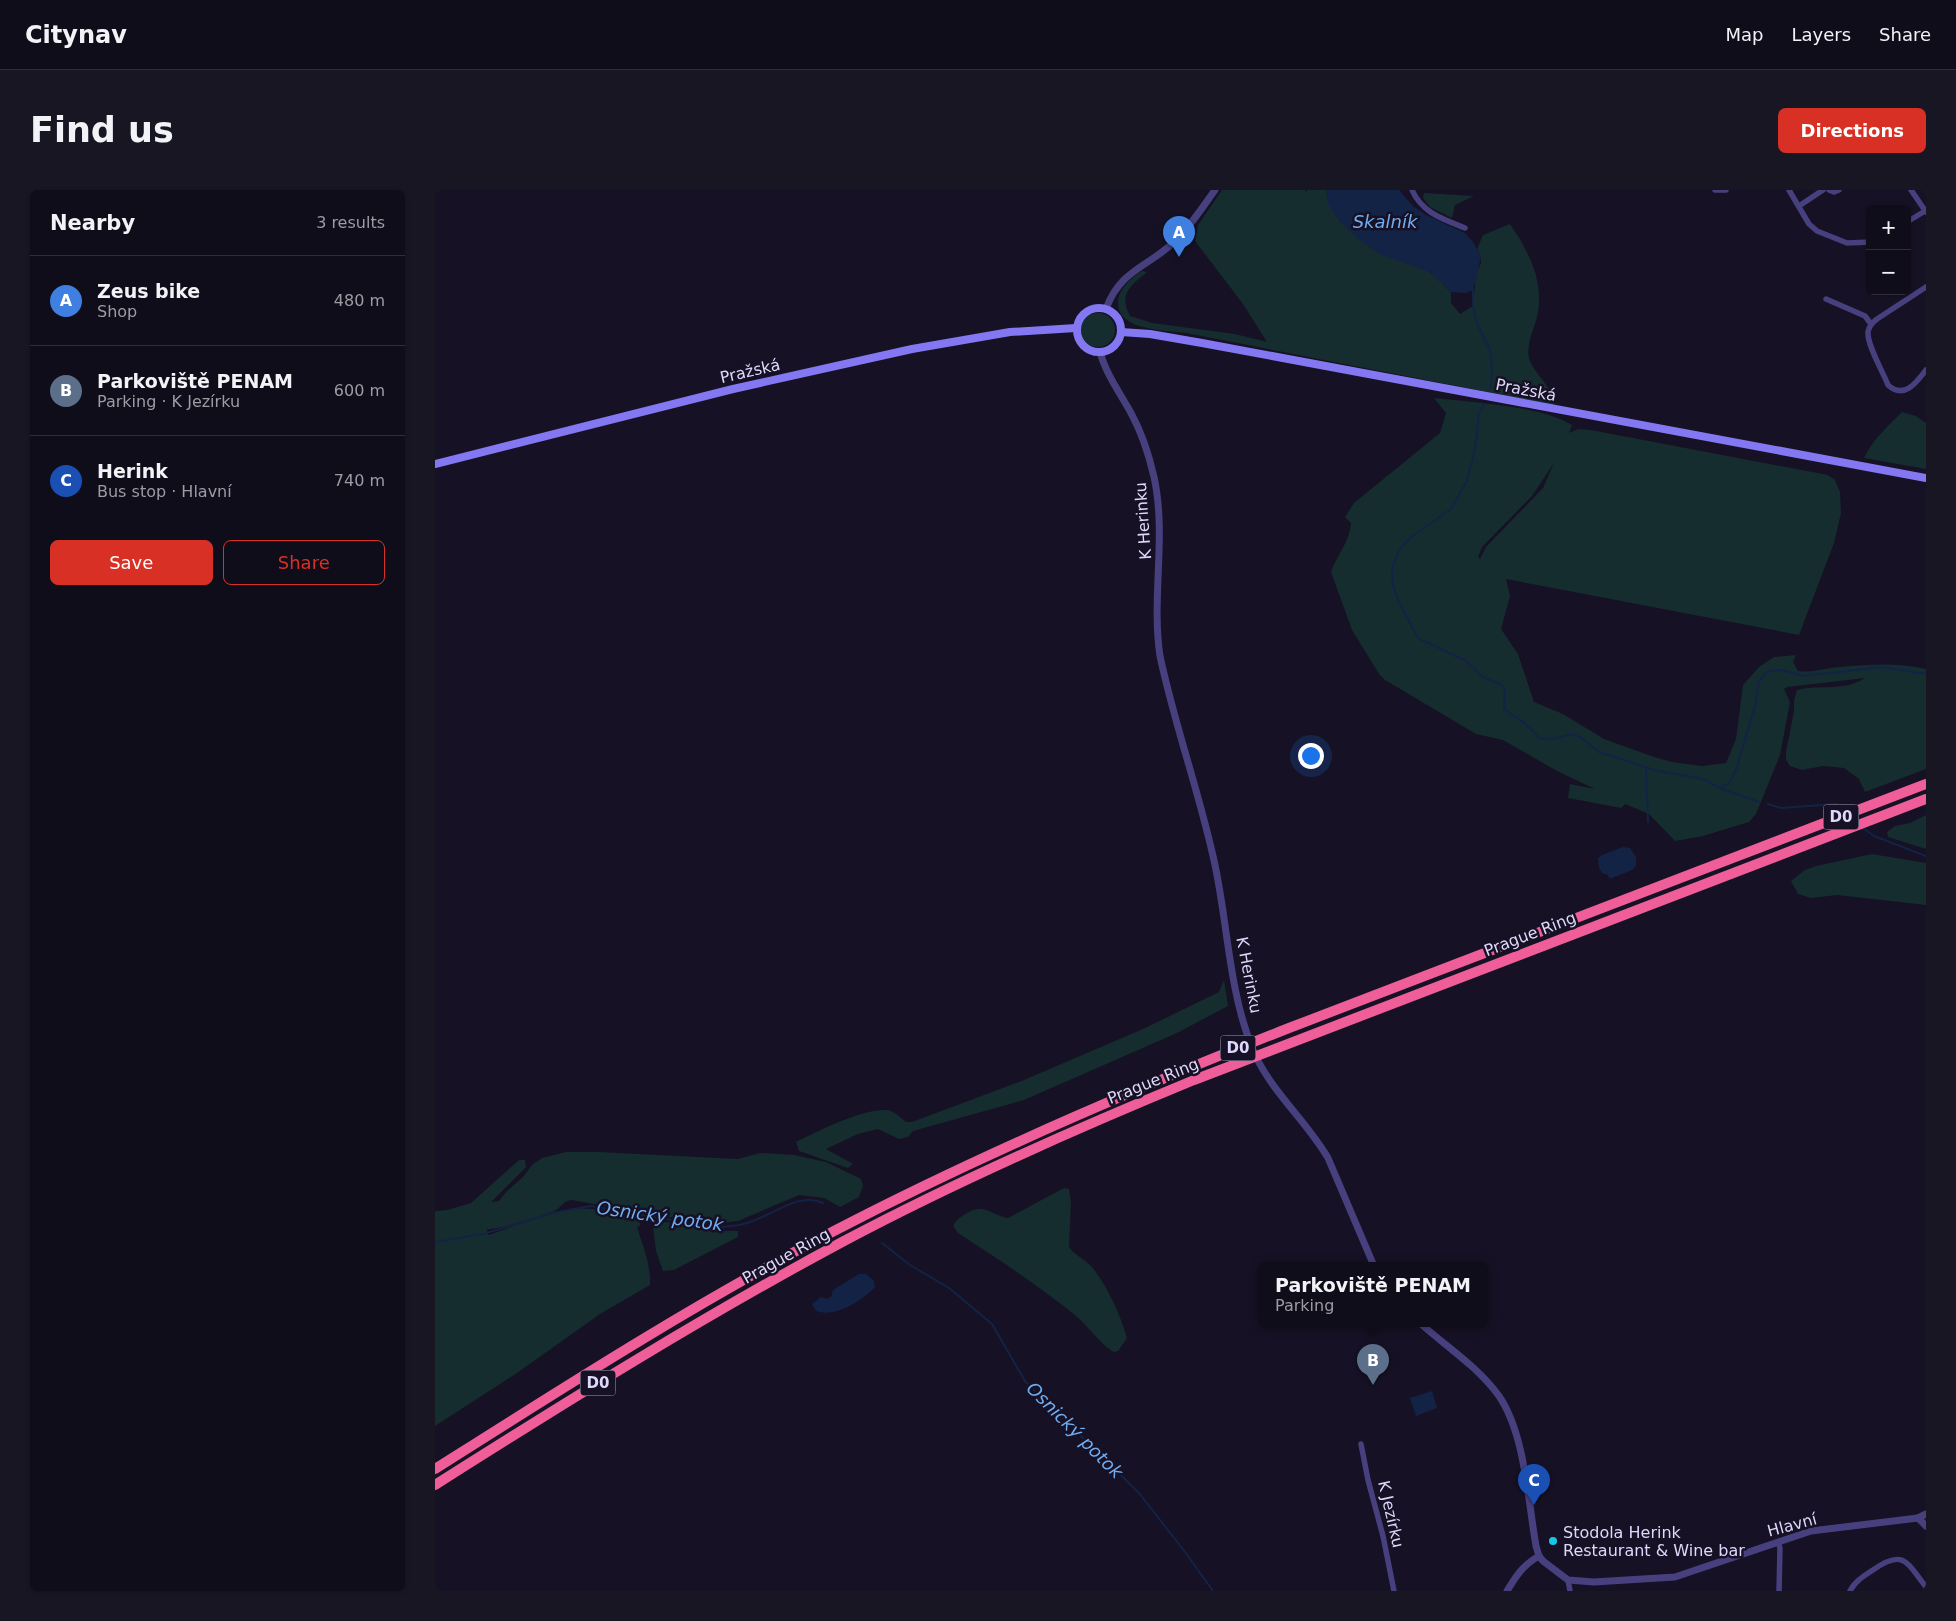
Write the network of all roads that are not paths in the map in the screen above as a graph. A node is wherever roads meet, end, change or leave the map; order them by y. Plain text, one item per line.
1 (1215, 190) edge
2 (1413, 190) edge
3 (1715, 190) edge
4 (1726, 190) edge
5 (1789, 190) edge
6 (1823, 190) edge
7 (1829, 190) edge
8 (1839, 190) edge
9 (1911, 190) edge
10 (1799, 206) junction
11 (1925, 211) edge
12 (1911, 220) edge
13 (1465, 228) dead end
14 (1866, 242) edge
15 (1926, 287) edge
16 (1826, 299) dead end
17 (1106, 309) junction
18 (1871, 324) junction
19 (1076, 328) junction
20 (1121, 332) junction
21 (1100, 352) junction
22 (1926, 370) edge
23 (435, 464) edge
24 (1926, 478) edge
25 (1926, 784) edge
26 (1926, 799) edge
27 (1372, 1262) edge
28 (1425, 1327) edge
29 (1361, 1444) dead end
30 (435, 1469) edge
31 (435, 1485) edge
32 (1926, 1514) edge
33 (1918, 1518) junction
34 (1926, 1526) edge
35 (1778, 1542) junction
36 (1539, 1556) junction
37 (1568, 1580) junction
38 (1926, 1587) edge
39 (1394, 1591) edge
40 (1507, 1591) edge
41 (1571, 1591) edge
42 (1779, 1591) edge
43 (1850, 1591) edge

1 - 17 street
2 - 13 street
3 - 4 street
5 - 10 street
6 - 10 street
7 - 8 street
9 - 11 street
10 - 14 street
11 - 12 street
15 - 18 street
16 - 18 street
17 - 19 main road
17 - 20 main road
18 - 22 street
19 - 21 main road
19 - 23 main road, Pražská
20 - 21 main road
20 - 24 main road, Pražská
21 - 27 street, K Herinku
25 - 30 highway, Prague Ring / D0
26 - 31 highway, Prague Ring / D0
28 - 36 street
29 - 39 street, K Jezírku
32 - 33 street, Hlavní
33 - 34 street
33 - 35 street, Hlavní
35 - 37 street, Hlavní
35 - 42 street
36 - 37 street
36 - 40 street
37 - 41 street
38 - 43 street

